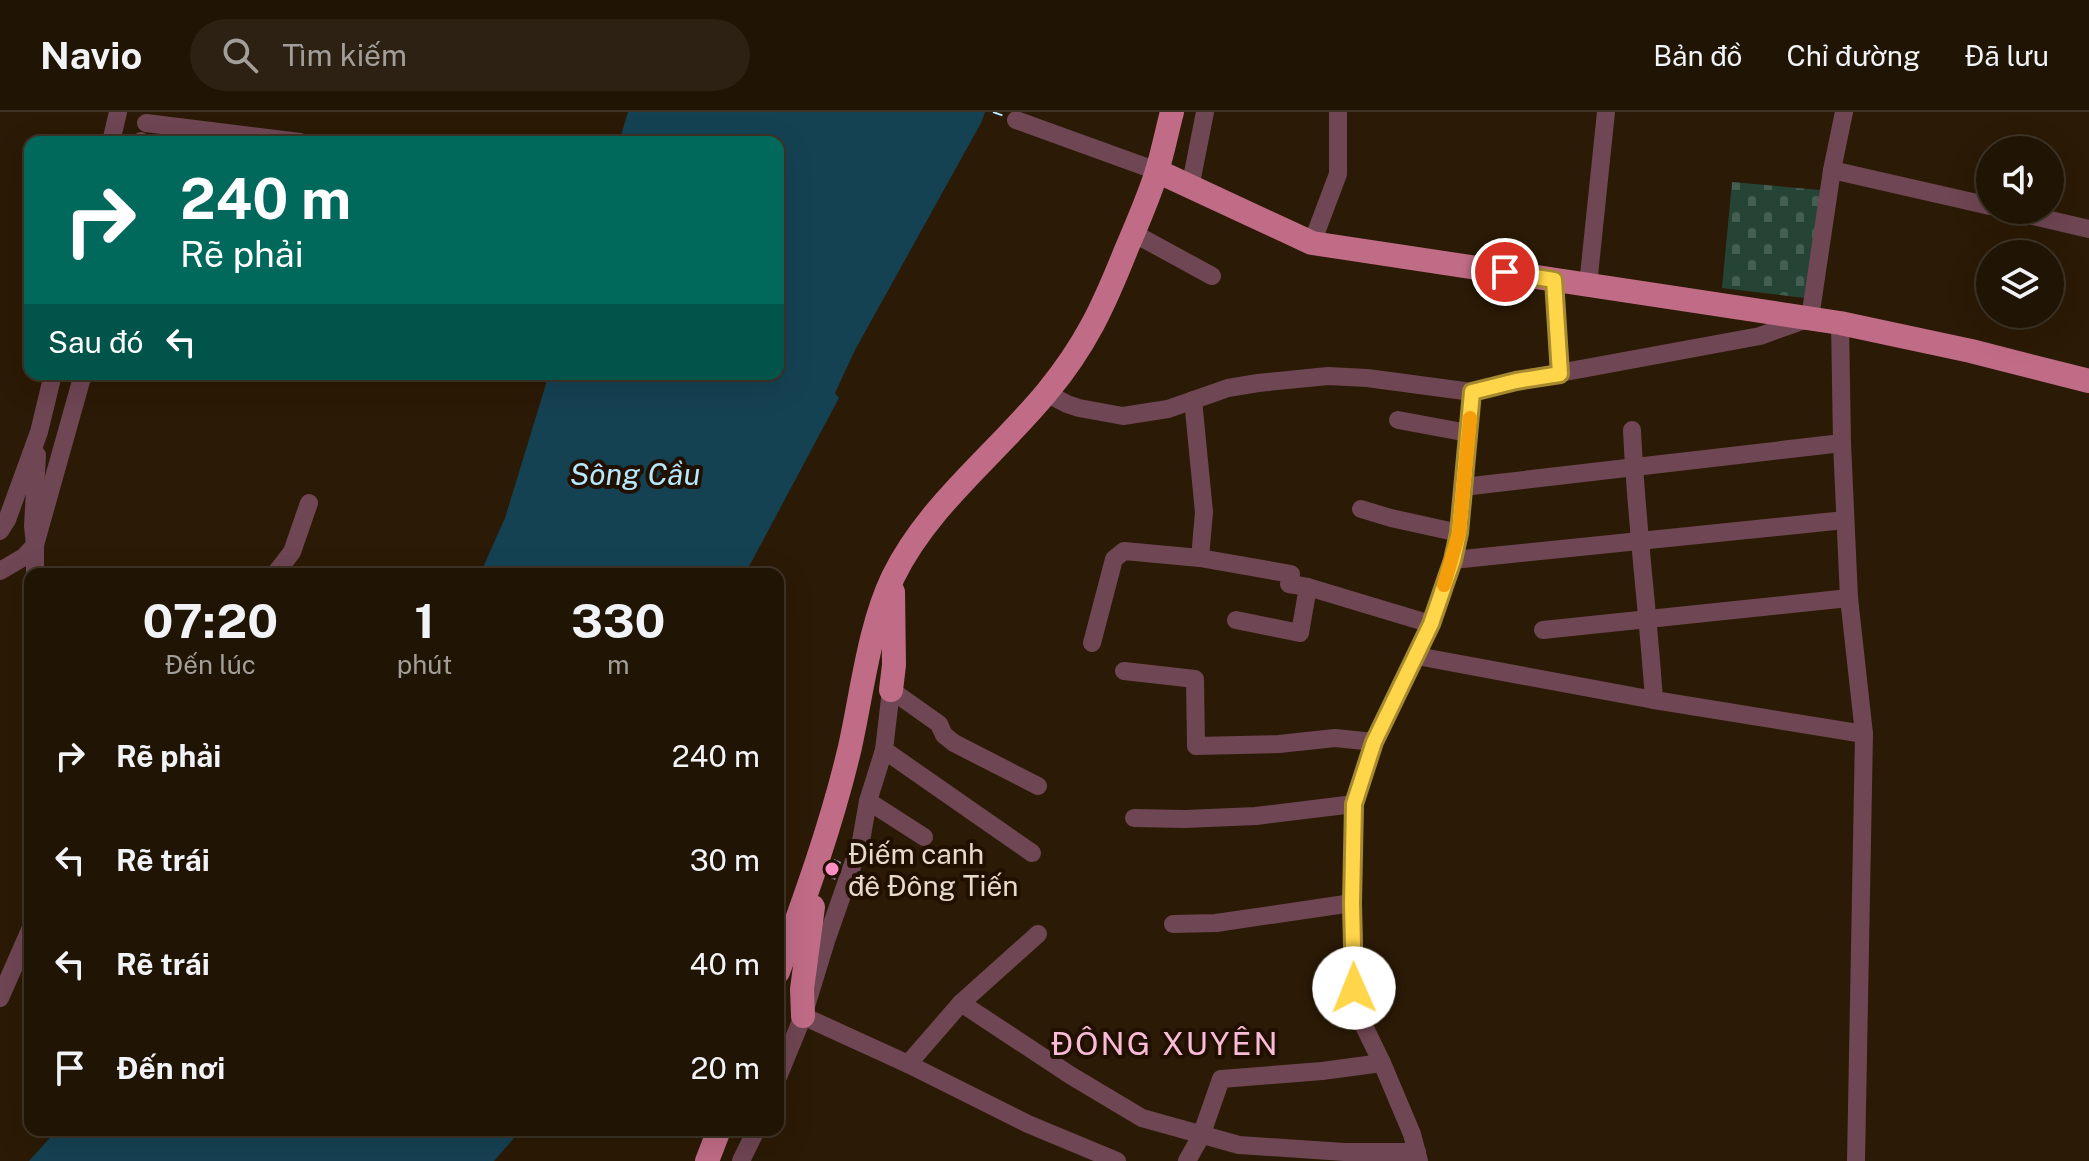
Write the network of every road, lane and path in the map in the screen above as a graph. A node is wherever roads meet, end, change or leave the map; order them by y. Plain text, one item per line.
1 (118, 112) edge
2 (1172, 112) edge
3 (1205, 112) edge
4 (1338, 112) edge
5 (1606, 112) edge
6 (1844, 112) edge
7 (147, 117) edge
8 (1016, 120) dead end
9 (112, 136) edge
10 (263, 136) edge
11 (1832, 170) junction
12 (1157, 171) junction
13 (1190, 188) junction
14 (1976, 203) edge
15 (2064, 223) edge
16 (2089, 229) edge
17 (1133, 233) junction
18 (1312, 243) junction
19 (1212, 276) dead end
20 (1554, 280) junction
21 (1588, 285) junction
22 (1810, 318) junction
23 (1840, 323) junction
24 (1560, 374) junction
25 (52, 380) edge
26 (82, 380) edge
27 (87, 380) edge
28 (2089, 381) edge
29 (1472, 392) junction
30 (79, 393) junction
31 (1046, 393) junction
32 (1193, 400) junction
33 (1398, 420) dead end
34 (1632, 430) dead end
35 (39, 432) junction
36 (1468, 433) junction
37 (1842, 443) junction
38 (1634, 466) junction
39 (1463, 487) junction
40 (309, 503) dead end
41 (1361, 509) dead end
42 (1845, 520) junction
43 (0, 531) edge
44 (1459, 533) junction
45 (1640, 542) junction
46 (35, 545) junction
47 (1200, 558) junction
48 (1453, 560) junction
49 (35, 568) edge
50 (280, 568) edge
51 (0, 571) edge
52 (893, 577) junction
53 (1308, 587) junction
54 (1849, 598) junction
55 (1649, 619) junction
56 (1236, 620) dead end
57 (1431, 624) junction
58 (1543, 630) dead end
59 (1092, 643) dead end
60 (1417, 656) junction
61 (1124, 671) dead end
62 (891, 690) junction
63 (1654, 700) junction
64 (1864, 734) junction
65 (1374, 742) junction
66 (884, 750) junction
67 (1038, 786) dead end
68 (868, 801) junction
69 (1354, 804) junction
70 (1134, 818) dead end
71 (924, 837) dead end
72 (1032, 853) dead end
73 (819, 859) junction
74 (1352, 903) junction
75 (1173, 924) dead end
76 (1038, 934) dead end
77 (24, 944) edge
78 (784, 955) edge
79 (0, 998) edge
80 (961, 1003) junction
81 (803, 1016) junction
82 (784, 1062) edge
83 (1382, 1063) junction
84 (908, 1064) junction
85 (717, 1136) edge
86 (753, 1136) edge
87 (1201, 1136) junction
88 (1089, 1156) edge
89 (1418, 1156) edge
90 (707, 1161) edge
91 (741, 1161) edge
92 (1117, 1161) edge
93 (1187, 1161) edge
94 (1856, 1161) edge

1 - 9 street
2 - 12 main road
3 - 13 street
4 - 18 street
5 - 21 street
6 - 11 street
7 - 10 street
8 - 12 street
11 - 14 street
11 - 22 street
12 - 13 main road
12 - 17 main road
13 - 18 main road
15 - 16 street
17 - 19 street
17 - 31 main road
18 - 20 main road
20 - 21 main road
20 - 24 street
21 - 22 main road
22 - 23 main road
22 - 24 street
23 - 28 main road
23 - 37 street
24 - 29 street
25 - 35 street
26 - 30 street
27 - 30 street
29 - 32 street
29 - 36 street
30 - 46 street
31 - 32 street
31 - 52 main road
32 - 47 street
33 - 36 street
34 - 38 street
35 - 43 street
35 - 46 street
36 - 39 street
37 - 38 street
37 - 42 street
38 - 39 street
38 - 45 street
39 - 44 street
40 - 50 street
41 - 44 street
42 - 45 street
42 - 54 street
44 - 48 street
45 - 48 street
45 - 55 street
46 - 49 street
46 - 51 street
47 - 53 street
47 - 59 street
48 - 57 street
52 - 62 main road
52 - 73 main road
53 - 56 street
53 - 57 street
54 - 55 street
54 - 64 street
55 - 58 street
55 - 63 street
57 - 60 street
60 - 63 street
60 - 65 street
61 - 65 street
62 - 66 street
62 - 67 street
63 - 64 street
64 - 94 street
65 - 69 street
66 - 68 street
66 - 72 street
68 - 71 street
68 - 81 street
69 - 70 street
69 - 74 street
73 - 78 main road
73 - 81 main road
74 - 75 street
74 - 83 street
76 - 80 street
77 - 79 street
80 - 84 street
80 - 87 street
81 - 82 street
81 - 84 street
83 - 87 street
83 - 89 street
84 - 88 street
85 - 90 main road
86 - 91 street
87 - 89 street
87 - 93 street
88 - 92 street

